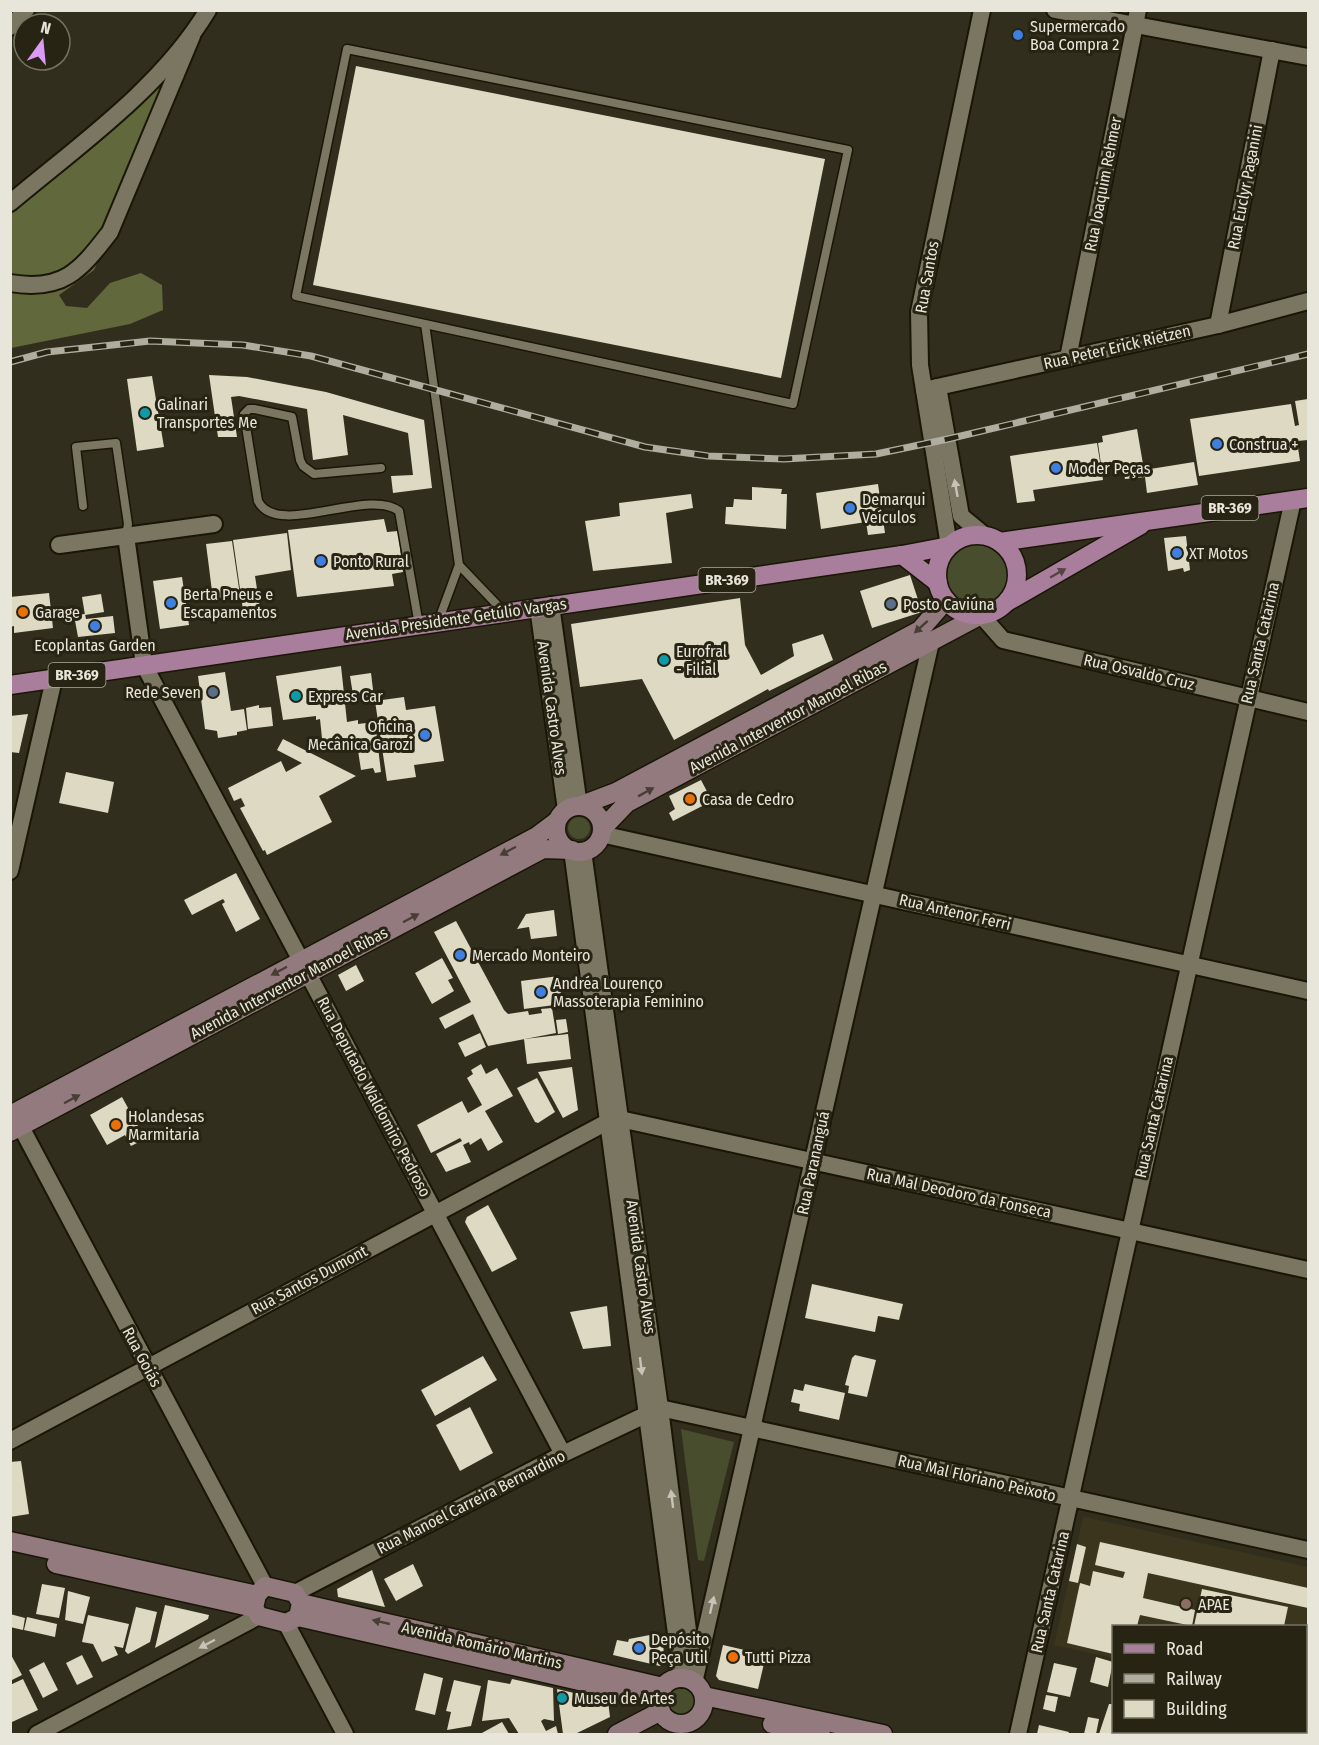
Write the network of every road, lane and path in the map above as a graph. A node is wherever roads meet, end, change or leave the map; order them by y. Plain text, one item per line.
1 (208, 10) edge
2 (982, 10) edge
3 (1055, 10) edge
4 (1137, 17) edge
5 (192, 36) junction
6 (1272, 50) junction
7 (1308, 57) edge
8 (10, 203) edge
9 (10, 283) edge
10 (1308, 301) edge
11 (425, 324) junction
12 (1218, 325) junction
13 (1068, 358) junction
14 (931, 389) junction
15 (381, 468) dead end
16 (1300, 499) edge
17 (84, 506) dead end
18 (1151, 520) junction
19 (214, 524) dead end
20 (126, 536) junction
21 (992, 538) junction
22 (59, 544) dead end
23 (948, 546) junction
24 (902, 555) junction
25 (459, 565) junction
26 (938, 583) junction
27 (946, 600) junction
28 (1007, 602) junction
29 (545, 606) junction
30 (504, 612) junction
31 (981, 615) junction
32 (438, 622) junction
33 (419, 625) junction
34 (931, 642) junction
35 (144, 665) junction
36 (54, 679) junction
37 (10, 685) edge
38 (1248, 698) junction
39 (1308, 712) edge
40 (717, 747) junction
41 (568, 812) junction
42 (602, 832) junction
43 (577, 851) junction
44 (10, 871) edge
45 (872, 893) junction
46 (1188, 964) junction
47 (304, 966) junction
48 (1308, 991) edge
49 (13, 1120) edge
50 (615, 1120) junction
51 (814, 1161) junction
52 (435, 1213) junction
53 (1129, 1231) junction
54 (1308, 1270) edge
55 (147, 1366) junction
56 (654, 1411) junction
57 (754, 1428) junction
58 (10, 1441) edge
59 (563, 1454) junction
60 (1071, 1498) junction
61 (10, 1541) edge
62 (1308, 1550) edge
63 (10, 1554) edge
64 (259, 1601) junction
65 (295, 1609) junction
66 (682, 1708) edge
67 (37, 1734) edge
68 (345, 1734) edge
69 (617, 1734) edge
70 (644, 1734) edge
71 (821, 1734) edge
72 (883, 1734) edge
73 (1018, 1734) edge

1 - 5 street
2 - 14 street, Rua Santos
3 - 4 street
4 - 6 street
4 - 13 street, Rua Joaquim Rehmer
5 - 8 street
5 - 9 street
6 - 7 street
6 - 12 street, Rua Euclyr Paganini
10 - 12 street, Rua Peter Erick Rietzen
11 - 11 lane
11 - 25 lane
12 - 13 street, Rua Peter Erick Rietzen
13 - 14 street, Rua Peter Erick Rietzen
21 -> 14 street
14 - 23 street, Rua Santos
15 - 33 lane
16 - 18 main road, BR-369
16 - 38 street, Rua Santa Catarina
17 - 20 lane
18 - 21 main road, BR-369
28 -> 18 main road, BR-369
19 - 20 street
20 - 22 street
20 - 35 street, Rua Deputado Waldomiro Pedroso
21 - 23 main road, BR-369
21 - 28 main road
23 - 24 main road, Avenida Presidente Getúlio Vargas / BR-369
23 - 26 main road
24 - 26 main road
24 - 29 main road, Avenida Presidente Getúlio Vargas / BR-369
25 - 30 lane
25 - 32 lane
26 - 27 main road
27 - 31 main road
27 -> 40 street, Avenida Interventor Manoel Ribas
28 - 31 main road, BR-369
29 - 30 main road, Avenida Presidente Getúlio Vargas / BR-369
29 - 41 street, Avenida Castro Alves
30 - 32 main road, Avenida Presidente Getúlio Vargas / BR-369
31 - 34 street, Avenida Interventor Manoel Ribas
31 - 38 street, Rua Osvaldo Cruz
32 - 33 main road, Avenida Presidente Getúlio Vargas / BR-369
33 - 35 main road, Avenida Presidente Getúlio Vargas / BR-369
34 - 40 street, Avenida Interventor Manoel Ribas
34 - 45 street, Rua Parananguá
35 - 36 main road, Avenida Presidente Getúlio Vargas / BR-369
35 - 47 street, Rua Deputado Waldomiro Pedroso
36 - 37 main road, Avenida Presidente Getúlio Vargas / BR-369
36 - 44 street
38 - 39 street, Rua Osvaldo Cruz
38 - 46 street, Rua Santa Catarina
40 - 41 street, Avenida Interventor Manoel Ribas
42 -> 40 street, Avenida Interventor Manoel Ribas
41 - 42 street
41 - 43 street
41 -> 47 street, Avenida Interventor Manoel Ribas
42 - 43 street
42 - 45 street, Rua Antenor Ferri
47 -> 43 street, Avenida Interventor Manoel Ribas
43 - 50 street, Avenida Castro Alves
45 - 46 street, Rua Antenor Ferri
45 - 51 street, Rua Parananguá
46 - 48 street, Rua Antenor Ferri
46 - 53 street, Rua Santa Catarina
47 - 49 street, Avenida Interventor Manoel Ribas
47 - 52 street, Rua Deputado Waldomiro Pedroso
49 - 55 street, Rua Goiás
50 - 51 street, Rua Mal Deodoro da Fonseca
50 - 52 street, Rua Santos Dumont
50 - 56 street, Avenida Castro Alves
51 - 53 street, Rua Mal Deodoro da Fonseca
51 - 57 street, Rua Parananguá
52 - 55 street, Rua Santos Dumont
52 - 59 street, Rua Deputado Waldomiro Pedroso
53 - 54 street, Rua Mal Deodoro da Fonseca
53 - 60 street, Rua Santa Catarina
55 - 58 street, Rua Santos Dumont
55 - 64 street, Rua Goiás
56 - 57 street, Rua Mal Floriano Peixoto
56 - 59 street, Rua Manoel Carreira Bernardino
56 - 66 street, Avenida Castro Alves
57 - 60 street, Rua Mal Floriano Peixoto
66 -> 57 street, Rua Parananguá
59 - 65 street, Rua Manoel Carreira Bernardino
60 - 62 street, Rua Mal Floriano Peixoto
60 - 73 street, Rua Santa Catarina
61 - 64 street
63 - 64 street
64 - 65 street
64 - 65 street
64 -> 67 street
65 - 66 street, Avenida Romário Martins
65 - 68 street
66 - 69 street
66 - 70 street
66 - 71 street, Avenida Romário Martins
66 - 72 street, Avenida Romário Martins

